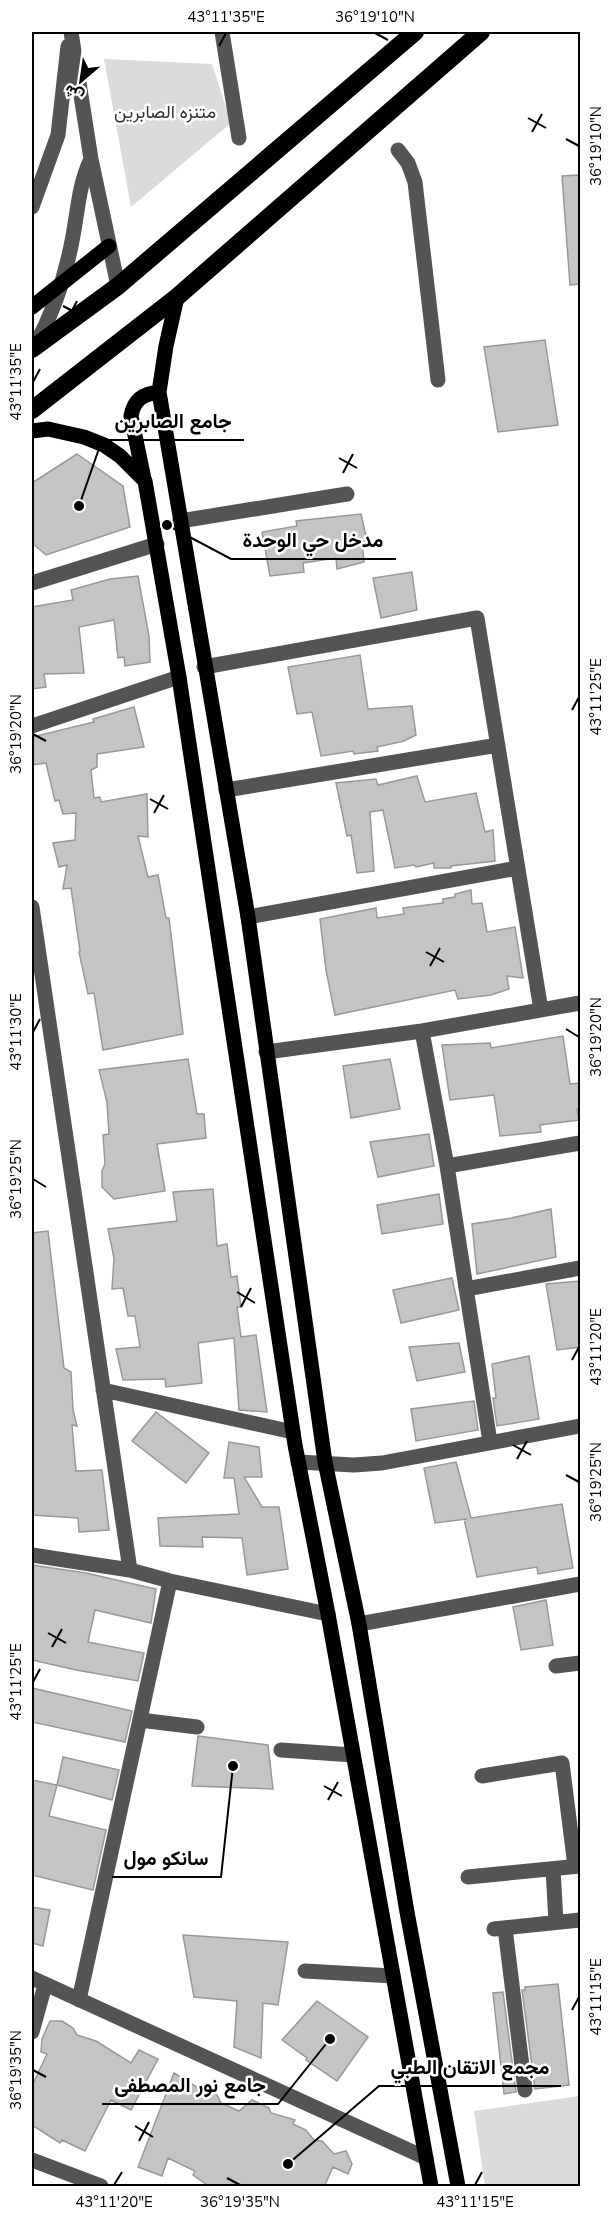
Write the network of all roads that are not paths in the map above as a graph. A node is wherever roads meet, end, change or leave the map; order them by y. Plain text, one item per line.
1 (70, 32) edge
2 (222, 32) edge
3 (415, 32) edge
4 (481, 32) edge
5 (239, 138) dead end
6 (398, 150) dead end
7 (91, 159) junction
8 (32, 207) edge
9 (110, 246) junction
10 (62, 283) junction
11 (118, 286) junction
12 (177, 297) junction
13 (32, 307) edge
14 (33, 347) edge
15 (438, 380) dead end
16 (159, 393) junction
17 (32, 410) edge
18 (32, 431) edge
19 (145, 481) junction
20 (347, 494) dead end
21 (180, 521) junction
22 (157, 544) junction
23 (32, 583) edge
24 (204, 667) junction
25 (179, 677) junction
26 (32, 726) edge
27 (498, 745) junction
28 (226, 790) junction
29 (518, 868) junction
30 (32, 907) edge
31 (248, 917) junction
32 (580, 1003) edge
33 (541, 1010) junction
34 (422, 1030) junction
35 (266, 1052) junction
36 (580, 1143) edge
37 (447, 1166) junction
38 (580, 1268) edge
39 (466, 1289) junction
40 (103, 1390) junction
41 (580, 1426) edge
42 (293, 1432) junction
43 (490, 1442) junction
44 (298, 1462) junction
45 (325, 1462) junction
46 (32, 1555) edge
47 (130, 1570) junction
48 (170, 1581) junction
49 (580, 1584) edge
50 (328, 1614) junction
51 (359, 1624) junction
52 (580, 1663) edge
53 (556, 1666) dead end
54 (140, 1720) junction
55 (197, 1727) dead end
56 (281, 1750) dead end
57 (353, 1755) junction
58 (483, 1776) dead end
59 (578, 1866) edge
60 (553, 1869) junction
61 (468, 1877) dead end
62 (580, 1920) edge
63 (556, 1922) junction
64 (305, 1971) dead end
65 (393, 1976) junction
66 (38, 1982) edge
67 (79, 2000) junction
68 (32, 2032) edge
69 (525, 2090) dead end
70 (426, 2158) junction
71 (32, 2160) edge
72 (101, 2187) edge
73 (431, 2187) edge
74 (458, 2187) edge

1 - 7 street
1 - 8 street
2 - 5 street
3 - 11 highway
4 - 12 highway
6 - 15 street
7 - 9 street
7 - 10 street
9 - 10 main road
9 - 11 street
10 - 13 main road
10 - 14 street
11 - 14 highway
12 - 16 main road
12 - 17 highway
16 - 19 main road
16 - 21 main road
18 - 19 main road
19 - 22 main road
20 - 21 street
21 - 24 main road
22 - 23 street
22 - 25 main road
24 - 27 street
24 - 28 main road
25 - 26 street
25 - 42 main road
27 - 28 street
27 - 29 street
28 - 31 main road
29 - 31 street
29 - 33 street
30 - 40 street
31 - 35 main road
32 - 33 street
33 - 34 street
34 - 35 street
34 - 37 street
35 - 45 main road
36 - 37 street
37 - 39 street
38 - 39 street
39 - 43 street
40 - 42 street
40 - 47 street
41 - 43 street
42 - 44 main road
43 - 45 street
44 - 45 street
44 - 50 main road
45 - 51 main road
46 - 47 street
47 - 48 street
48 - 50 street
48 - 54 street
49 - 51 street
50 - 57 main road
51 - 74 main road
52 - 53 street
54 - 55 street
54 - 67 street
56 - 57 street
57 - 65 main road
58 - 59 street
59 - 60 street
60 - 61 street
60 - 63 street
62 - 63 street
63 - 69 street
64 - 65 street
65 - 70 main road
66 - 67 street
66 - 68 street
67 - 70 street
70 - 73 main road
71 - 72 street

